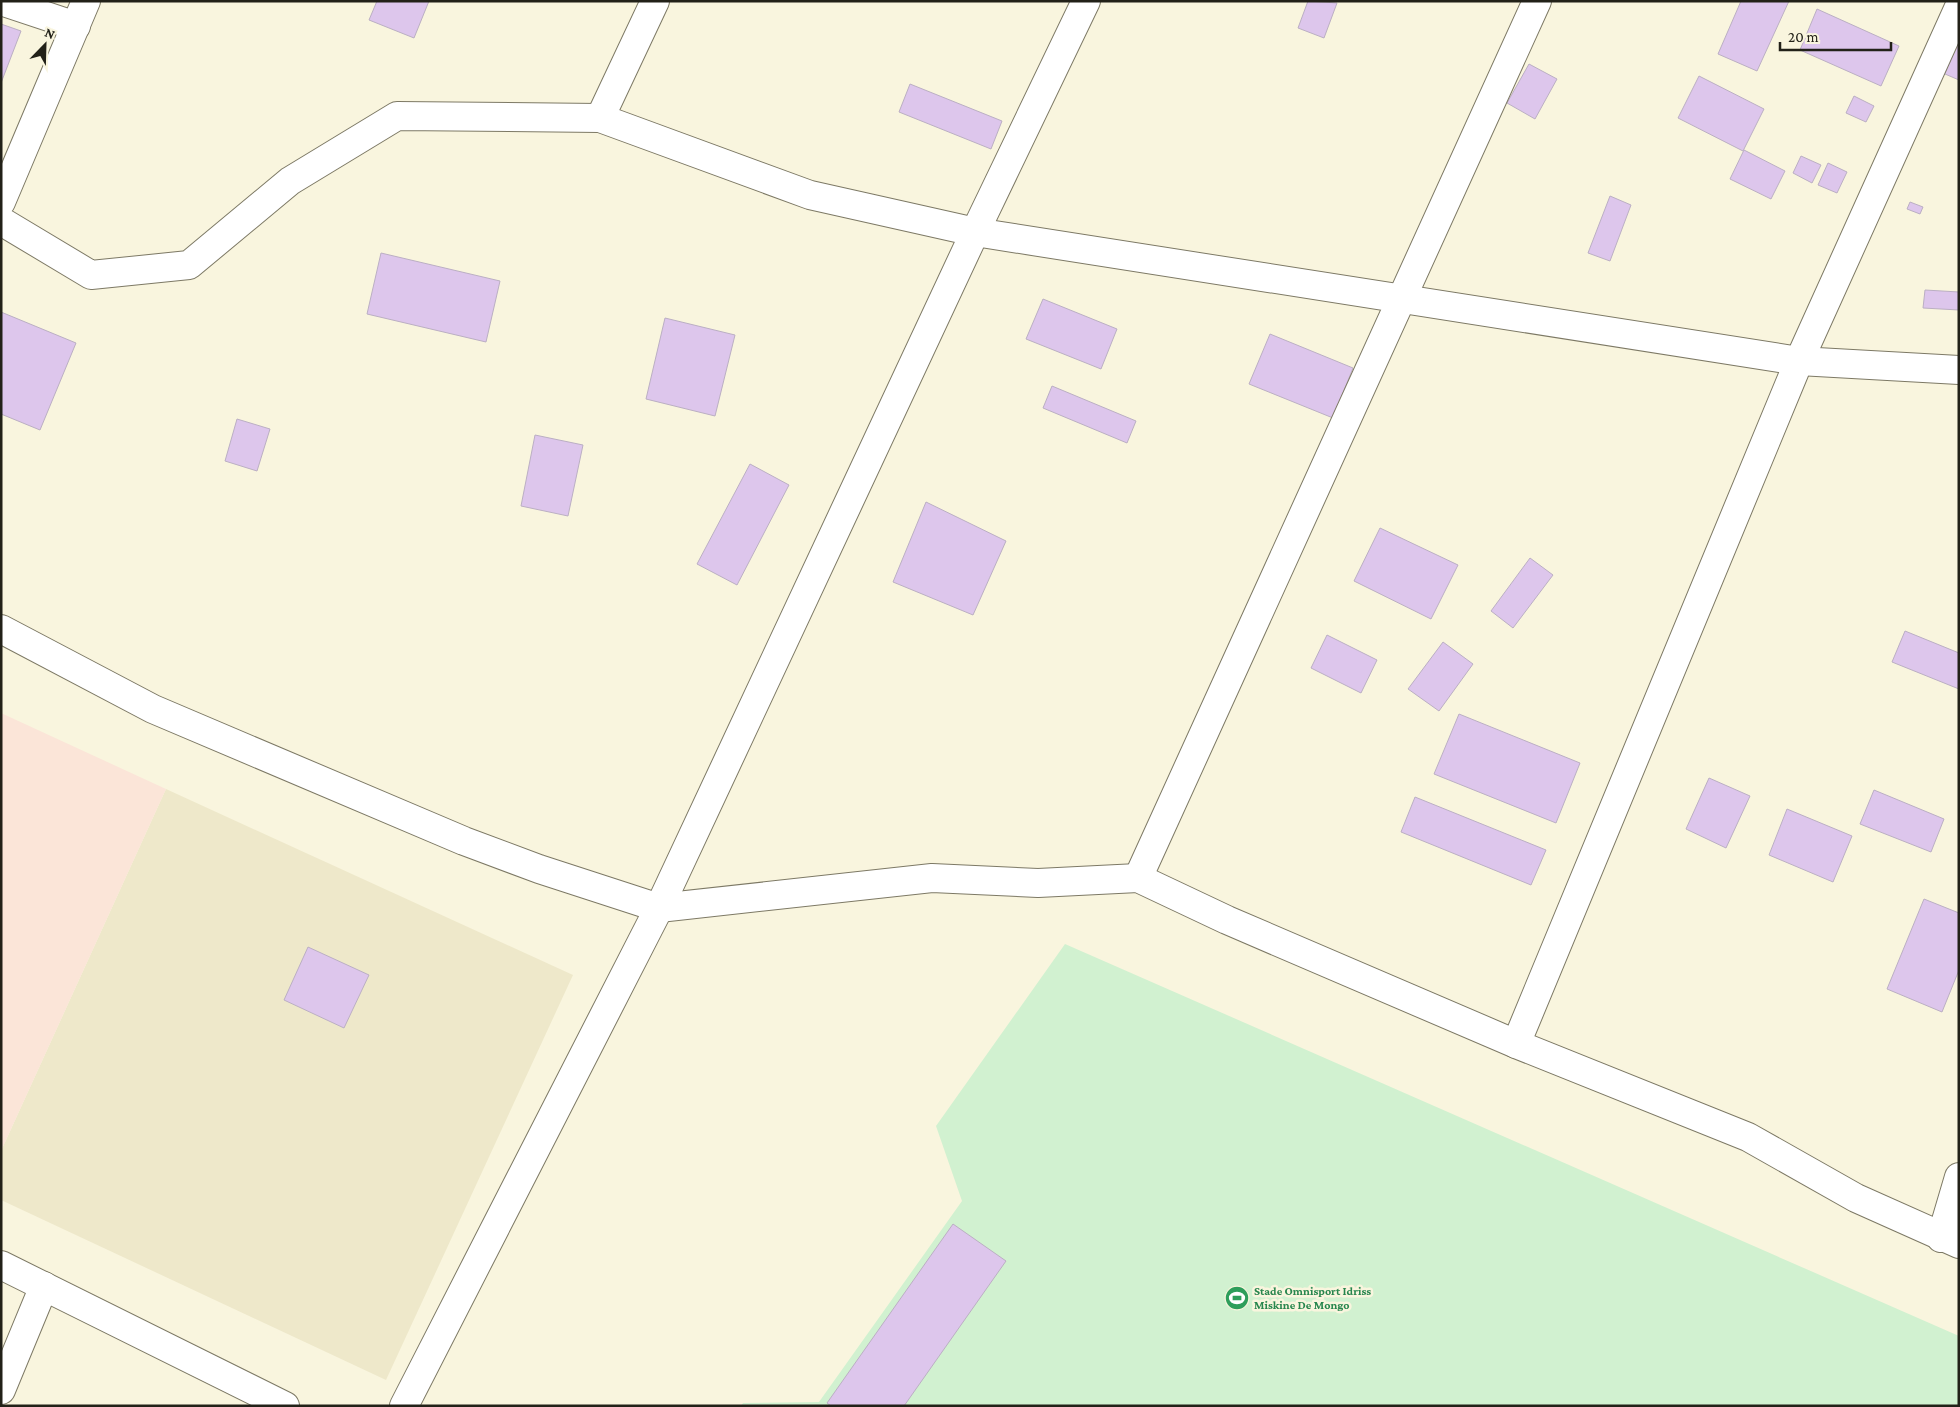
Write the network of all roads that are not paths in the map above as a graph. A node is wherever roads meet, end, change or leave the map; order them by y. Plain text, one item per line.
1 (1, 1) edge
2 (86, 1) edge
3 (655, 1) edge
4 (1086, 1) edge
5 (1537, 1) edge
6 (1959, 8) edge
7 (76, 26) junction
8 (600, 118) junction
9 (1, 202) edge
10 (1, 221) edge
11 (975, 232) junction
12 (1402, 297) junction
13 (1800, 361) junction
14 (1959, 370) edge
15 (1, 629) edge
16 (1138, 878) junction
17 (659, 908) junction
18 (1516, 1044) junction
19 (1959, 1177) edge
20 (1950, 1241) edge
21 (1, 1265) edge
22 (44, 1286) junction
23 (1, 1390) edge
24 (285, 1406) edge
25 (404, 1406) edge

1 - 7 street
2 - 7 street
3 - 8 street
4 - 11 street
5 - 12 street
6 - 13 street
7 - 9 street
8 - 10 street
8 - 11 street
11 - 12 street
11 - 17 street
12 - 13 street
12 - 16 street
13 - 14 street
13 - 18 street
15 - 17 street
16 - 17 street
16 - 18 street
17 - 25 street
18 - 20 street
19 - 20 street
21 - 22 street
22 - 23 street
22 - 24 street

